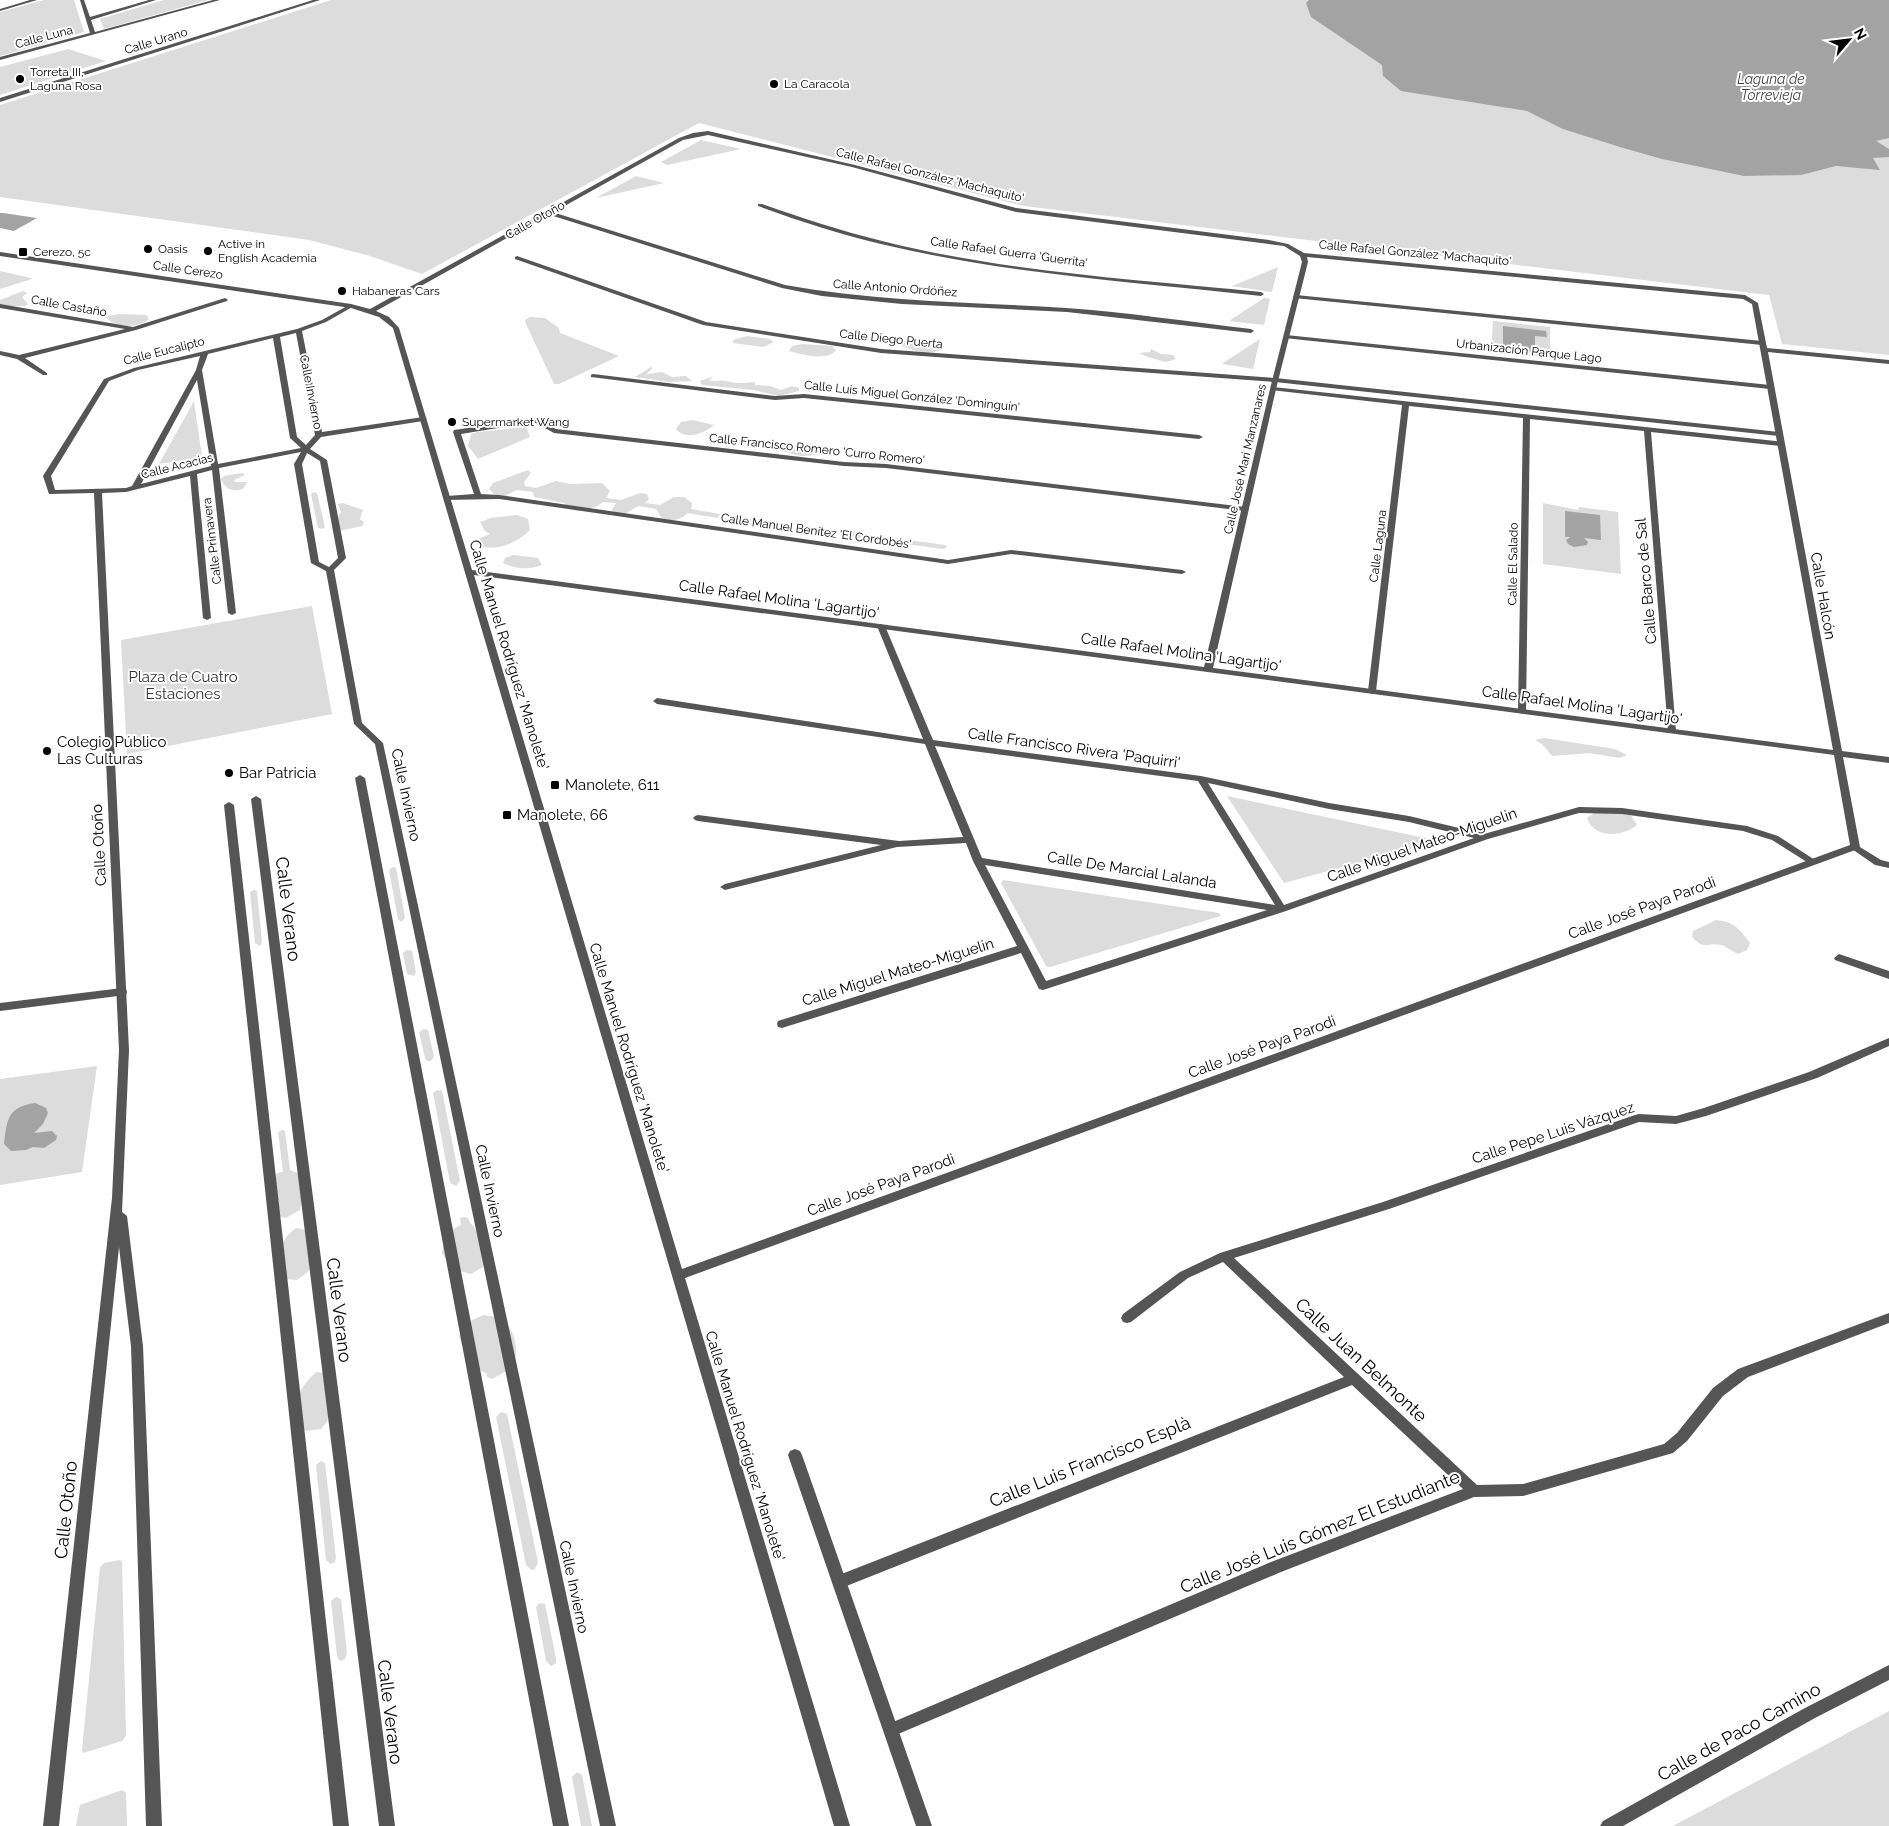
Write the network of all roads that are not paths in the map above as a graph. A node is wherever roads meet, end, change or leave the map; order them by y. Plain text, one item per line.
1 (35, 0) edge
2 (82, 0) edge
3 (154, 0) edge
4 (218, 0) edge
5 (315, 0) edge
6 (0, 10) edge
7 (88, 19) junction
8 (93, 34) junction
9 (0, 59) edge
10 (0, 100) edge
11 (700, 133) joint
12 (760, 205) dead end
13 (549, 212) junction
14 (0, 254) edge
15 (1303, 255) junction
16 (518, 258) dead end
17 (1261, 294) dead end
18 (1296, 297) junction
19 (225, 300) dead end
20 (0, 306) edge
21 (351, 306) junction
22 (371, 311) junction
23 (134, 329) junction
24 (299, 330) junction
25 (1251, 331) dead end
26 (276, 336) junction
27 (1286, 337) junction
28 (1763, 346) junction
29 (205, 352) junction
30 (0, 354) edge
31 (19, 357) junction
32 (1889, 362) edge
33 (199, 370) junction
34 (45, 374) dead end
35 (593, 376) dead end
36 (1275, 380) junction
37 (1770, 387) junction
38 (1272, 389) junction
39 (1406, 403) junction
40 (1527, 416) junction
41 (424, 419) junction
42 (1647, 429) junction
43 (1779, 434) junction
44 (319, 435) junction
45 (1199, 437) dead end
46 (1781, 444) junction
47 (306, 450) junction
48 (215, 467) junction
49 (193, 473) junction
50 (135, 488) junction
51 (98, 491) junction
52 (52, 492) joint
53 (478, 496) junction
54 (447, 498) junction
55 (1244, 509) junction
56 (330, 570) junction
57 (469, 572) junction
58 (1182, 572) dead end
59 (232, 613) dead end
60 (207, 618) dead end
61 (881, 626) junction
62 (1208, 670) junction
63 (1372, 691) junction
64 (657, 701) dead end
65 (1522, 711) junction
66 (1672, 731) junction
67 (928, 742) junction
68 (1838, 753) junction
69 (1889, 760) edge
70 (360, 778) dead end
71 (1201, 779) junction
72 (256, 799) dead end
73 (229, 804) dead end
74 (698, 818) dead end
75 (1484, 837) junction
76 (970, 840) junction
77 (899, 844) junction
78 (1855, 846) junction
79 (978, 861) junction
80 (1813, 862) junction
81 (1889, 865) edge
82 (725, 887) dead end
83 (1282, 909) junction
84 (1024, 948) junction
85 (1839, 958) dead end
86 (1889, 975) edge
87 (122, 992) junction
88 (0, 1007) edge
89 (782, 1024) dead end
90 (1889, 1042) edge
91 (118, 1198) junction
92 (1224, 1256) junction
93 (678, 1276) junction
94 (1127, 1318) dead end
95 (1889, 1318) edge
96 (1355, 1378) junction
97 (795, 1455) dead end
98 (1474, 1491) junction
99 (839, 1582) junction
100 (1889, 1672) edge
101 (891, 1730) junction
102 (51, 1826) edge
103 (154, 1826) edge
104 (341, 1826) edge
105 (387, 1826) edge
106 (561, 1826) edge
107 (608, 1826) edge
108 (842, 1826) edge
109 (924, 1826) edge
110 (1608, 1826) edge

1 - 6 street
2 - 7 street
3 - 7 street, Calle Luna
4 - 8 street, Calle Luna
5 - 10 street, Calle Urano
7 - 8 street, Calle Luna
8 - 9 street, Calle Luna
11 - 13 street, Calle Otoño
11 - 15 street, Calle Rafael González 'Machaquito'
12 - 17 street, Calle Rafael Guerra 'Guerrita'
13 - 22 street, Calle Otoño
13 - 25 street, Calle Antonio Ordóñez
14 - 21 street, Calle Cerezo
15 - 18 street, Calle José Mari Manzanares
15 - 28 street, Calle Rafael González 'Machaquito'
16 - 36 street, Calle Diego Puerta
18 - 27 street, Calle José Mari Manzanares
18 - 28 street
19 - 23 street
20 - 23 street, Calle Castaño
21 - 22 street, Calle Cerezo
21 - 24 street, Calle Eucalipto
22 - 41 street, Calle Manuel Rodríguez 'Manolete'
23 - 31 street
24 - 26 street, Calle Eucalipto
24 - 44 street, Calle Invierno
26 - 29 street, Calle Eucalipto
26 - 47 street, Calle Invierno
27 - 36 street, Calle José Mari Manzanares
27 - 37 street, Urbanización Parque Lago
28 - 32 street
28 - 37 street, Calle Halcón
29 - 33 street
29 - 52 street, Calle Eucalipto
30 - 31 street
31 - 34 street
33 - 48 street, Calle Primavera
33 - 50 street
35 - 45 street, Calle Luis Miguel González 'Dominguín'
36 - 38 street, Calle José Mari Manzanares
36 - 43 street, Calle Diego Puerta
37 - 43 street, Calle Halcón
38 - 39 street
38 - 55 street, Calle José Mari Manzanares
39 - 40 street
39 - 63 street, Calle Laguna
40 - 42 street
40 - 65 street, Calle El Salado
41 - 44 street
41 - 54 street, Calle Manuel Rodríguez 'Manolete'
42 - 46 street
42 - 66 street, Calle Barco de Sal
43 - 46 street, Calle Halcón
44 - 47 street, Calle Invierno
46 - 68 street, Calle Halcón
47 - 48 street, Calle Acacias
47 - 56 street, Calle Invierno
47 - 56 street, Calle Invierno
48 - 49 street, Calle Acacias
48 - 59 street, Calle Primavera
49 - 50 street, Calle Acacias
49 - 60 street, Calle Primavera
50 - 51 street, Calle Acacias
51 - 52 street, Calle Acacias
51 - 87 street, Calle Otoño
53 - 54 street, Calle Manuel Benítez 'El Cordobés'
53 - 55 street, Calle Francisco Romero 'Curro Romero'
53 - 58 street, Calle Manuel Benítez 'El Cordobés'
54 - 57 street, Calle Manuel Rodríguez 'Manolete'
55 - 62 street, Calle José Mari Manzanares
56 - 107 street, Calle Invierno
57 - 61 street, Calle Rafael Molina 'Lagartijo'
57 - 93 street, Calle Manuel Rodríguez 'Manolete'
61 - 62 street, Calle Rafael Molina 'Lagartijo'
61 - 67 street
62 - 63 street, Calle Rafael Molina 'Lagartijo'
63 - 65 street, Calle Rafael Molina 'Lagartijo'
64 - 67 street, Calle Francisco Rivera 'Paquirri'
65 - 66 street, Calle Rafael Molina 'Lagartijo'
66 - 68 street, Calle Rafael Molina 'Lagartijo'
67 - 71 street, Calle Francisco Rivera 'Paquirri'
67 - 76 street
68 - 69 street, Calle Rafael Molina 'Lagartijo'
68 - 78 street, Calle Halcón
70 - 106 street
71 - 75 street, Calle Francisco Rivera 'Paquirri'
71 - 83 street
72 - 105 street, Calle Verano
73 - 104 street
74 - 77 street
75 - 80 street, Calle Miguel Mateo-Miguelin
75 - 83 street, Calle Miguel Mateo-Miguelin
76 - 77 street
76 - 79 street
77 - 82 street
78 - 80 street, Calle José Paya Parodi
78 - 81 street
79 - 83 street, Calle De Marcial Lalanda
79 - 84 street
80 - 93 street, Calle José Paya Parodi
83 - 84 street, Calle Miguel Mateo-Miguelin
84 - 89 street, Calle Miguel Mateo-Miguelin
85 - 86 street
87 - 88 street
87 - 91 street, Calle Otoño
90 - 92 street, Calle Pepe Luis Vázquez
91 - 102 street, Calle Otoño
91 - 103 street, Calle Otoño
92 - 94 street, Calle Pepe Luis Vázquez
92 - 96 street, Calle Juan Belmonte
93 - 108 street, Calle Manuel Rodríguez 'Manolete'
95 - 98 street, Calle José Luis Gómez El Estudiante
96 - 98 street, Calle Juan Belmonte
96 - 99 street, Calle Luis Francisco Esplà
97 - 99 street
98 - 101 street, Calle José Luis Gómez El Estudiante
99 - 101 street
100 - 110 street, Calle de Paco Camino
101 - 109 street

